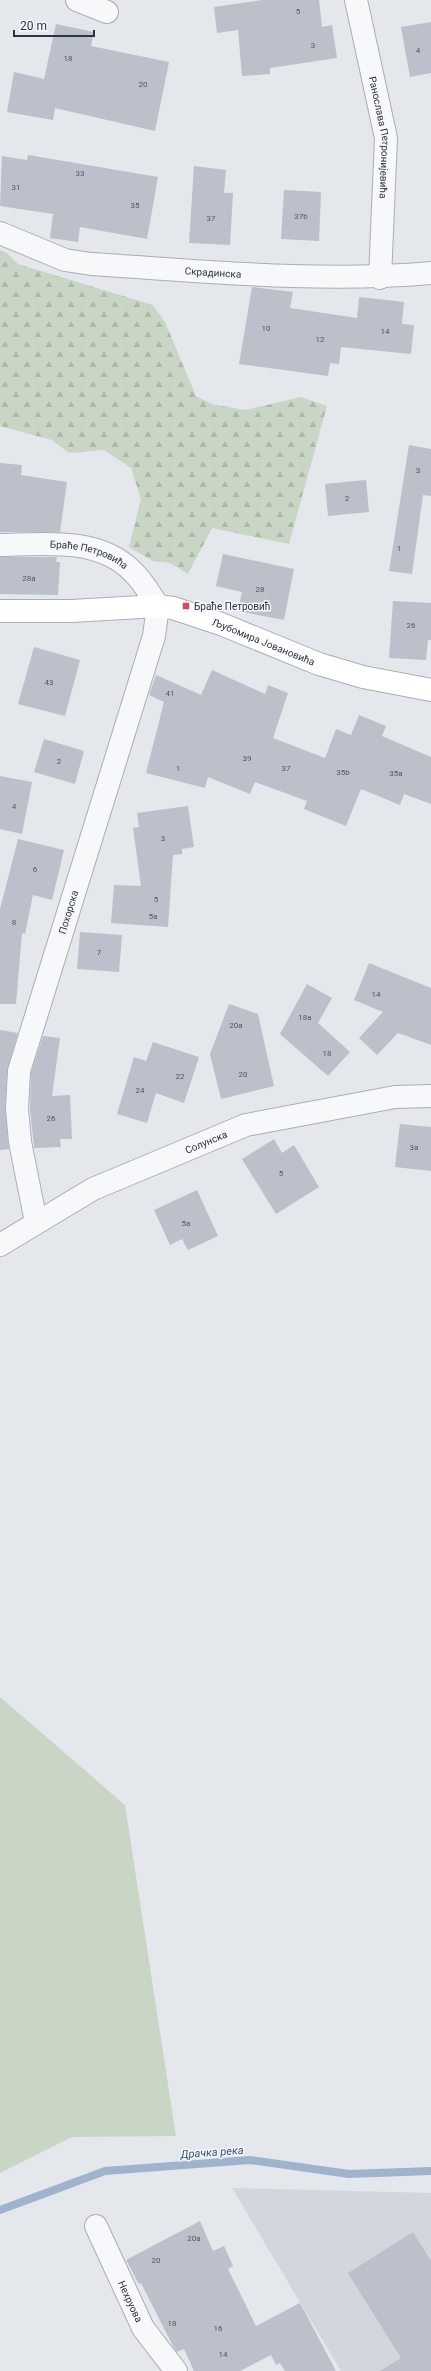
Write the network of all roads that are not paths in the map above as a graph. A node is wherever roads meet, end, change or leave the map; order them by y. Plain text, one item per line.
1 (77, 0) edge
2 (356, 0) edge
3 (107, 12) dead end
4 (0, 232) edge
5 (431, 273) edge
6 (380, 278) junction
7 (0, 545) edge
8 (158, 606) junction
9 (0, 611) edge
10 (431, 690) edge
11 (431, 1096) edge
12 (36, 1222) junction
13 (0, 1244) edge
14 (96, 2226) dead end
15 (176, 2371) edge

1 - 3 street
2 - 6 street, Ранослава Петронијевића
4 - 6 street, Скрадинска
5 - 6 street, Скрадинска
7 - 8 street, Браће Петровића
8 - 9 street, Љубомира Јовановића
8 - 10 street, Љубомира Јовановића
8 - 12 street, Похорска
11 - 12 street, Солунска
12 - 13 street, Солунска
14 - 15 street, Нехруова

